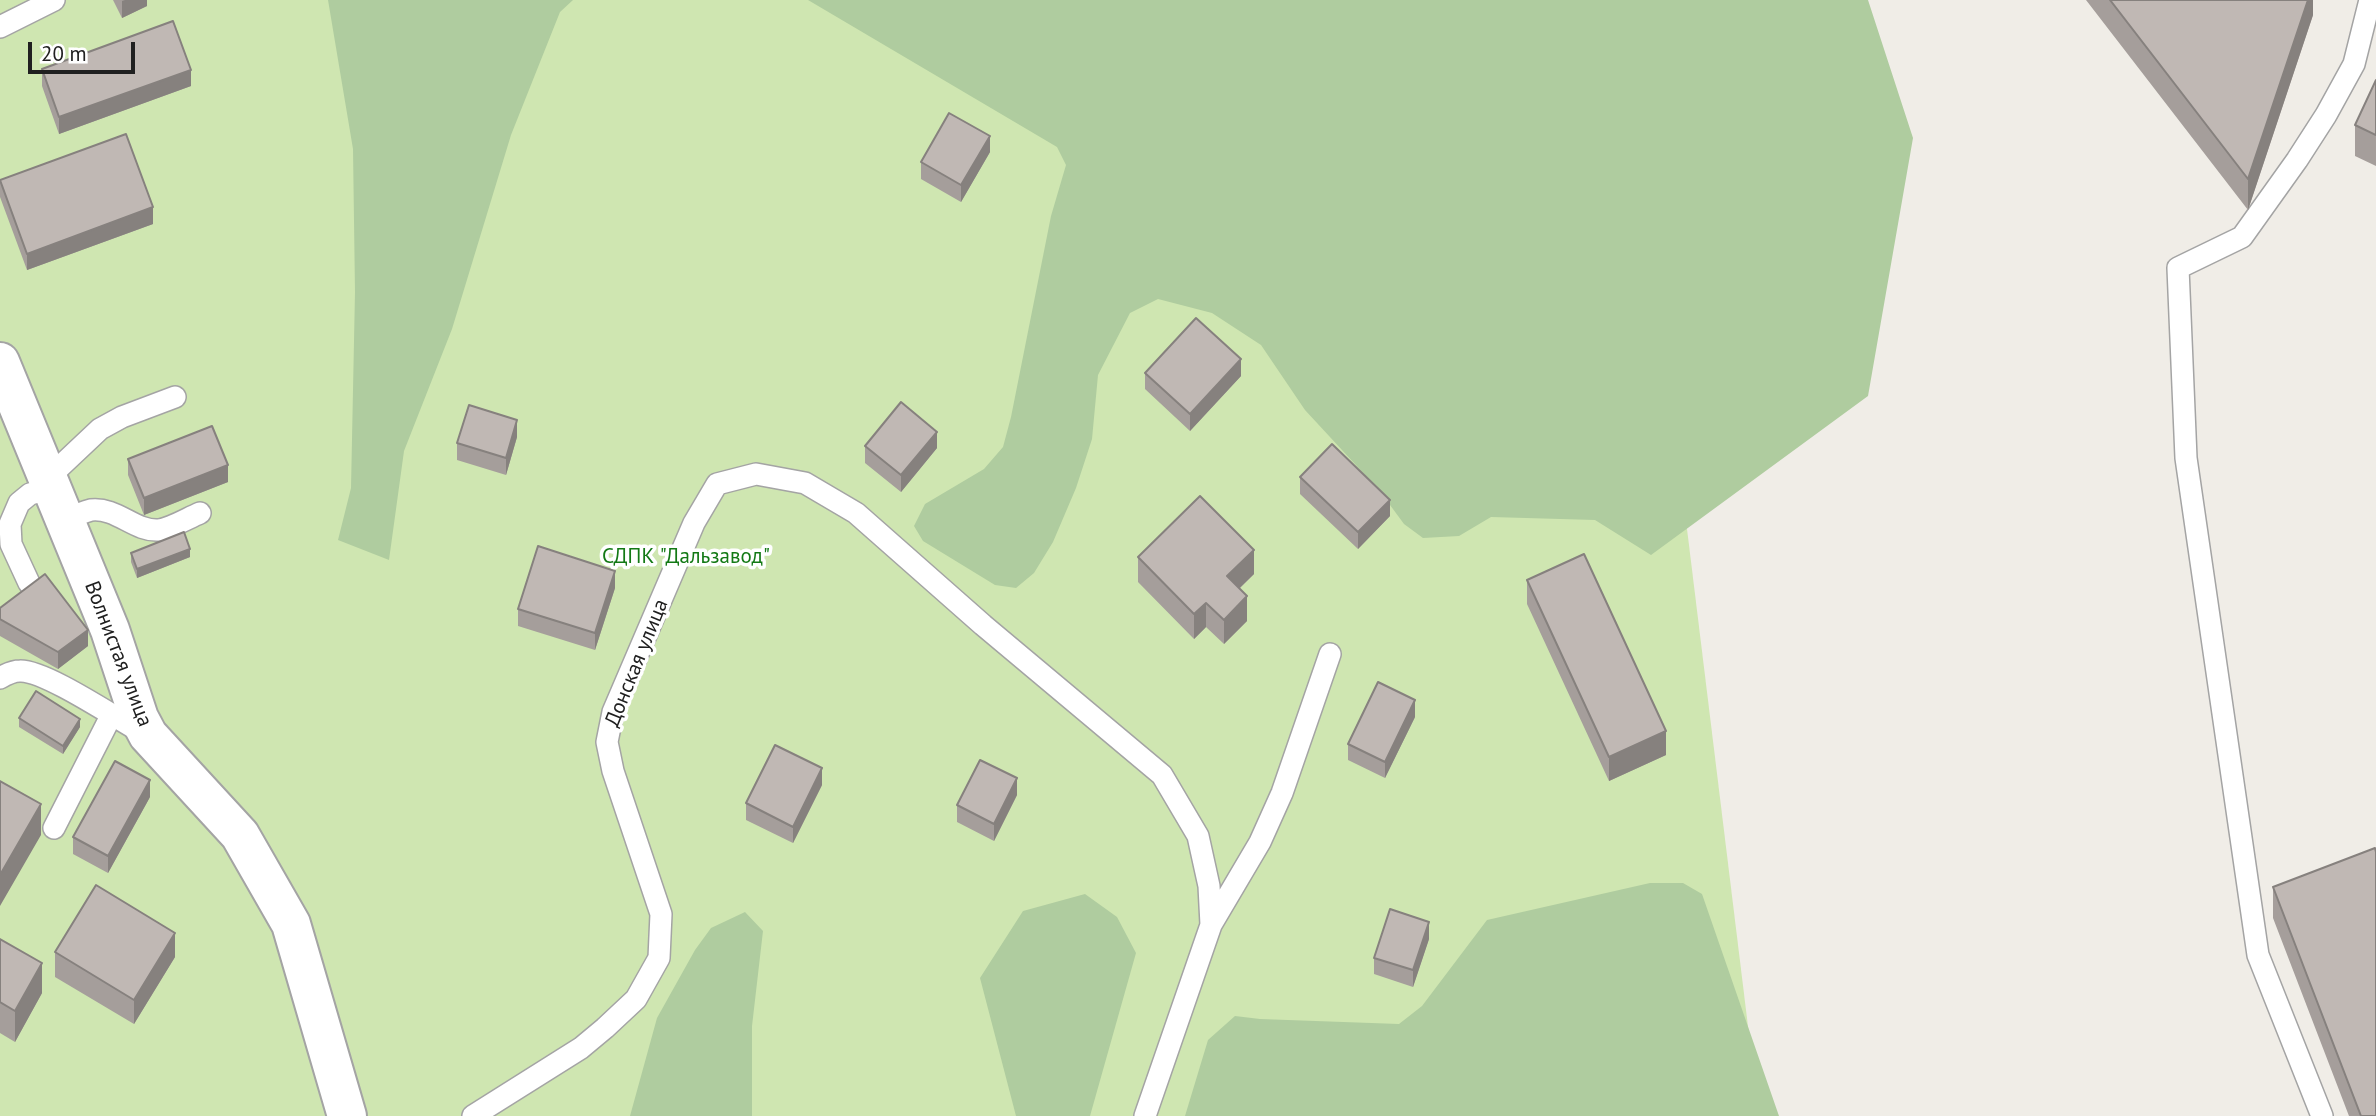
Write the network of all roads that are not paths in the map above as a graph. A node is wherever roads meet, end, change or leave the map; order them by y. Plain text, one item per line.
1 (54, 0) edge
2 (2370, 0) edge
3 (0, 27) edge
4 (0, 362) edge
5 (175, 397) dead end
6 (55, 495) junction
7 (200, 513) dead end
8 (29, 583) edge
9 (1330, 654) dead end
10 (0, 678) edge
11 (111, 716) junction
12 (148, 735) junction
13 (54, 828) dead end
14 (1211, 925) junction
15 (347, 1116) edge
16 (473, 1116) edge
17 (1145, 1116) edge
18 (2322, 1116) edge

1 - 3 lane
2 - 18 lane
4 - 6 street, Волнистая улица
5 - 6 lane
6 - 7 lane
6 - 8 lane
6 - 12 street, Волнистая улица
9 - 14 lane
10 - 11 lane
11 - 12 lane
11 - 13 lane
12 - 15 street, Волнистая улица
14 - 16 lane, Донская улица
14 - 17 lane

